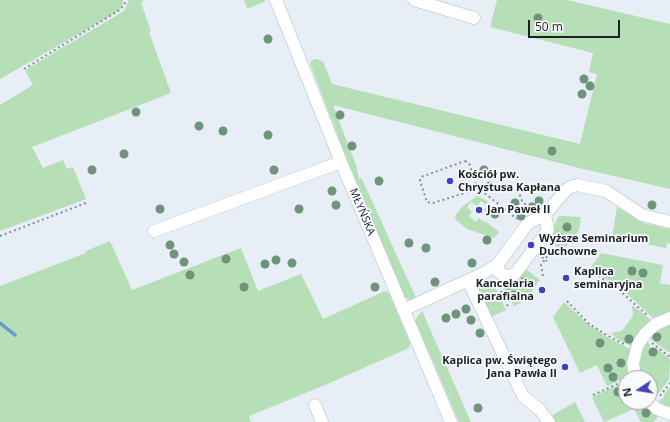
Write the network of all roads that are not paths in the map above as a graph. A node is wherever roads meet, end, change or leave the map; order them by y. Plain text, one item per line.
1 (276, 0) edge
2 (414, 0) edge
3 (474, 18) dead end
4 (341, 162) junction
5 (545, 215) junction
6 (670, 222) edge
7 (154, 231) dead end
8 (494, 266) junction
9 (468, 281) junction
10 (403, 310) junction
11 (670, 318) edge
12 (634, 370) edge
13 (315, 405) dead end
14 (658, 408) edge
15 (670, 414) edge
16 (448, 421) edge
17 (322, 422) edge
18 (548, 422) edge

1 - 4 street, MŁYŃSKA
2 - 3 street
4 - 7 street
4 - 10 street, MŁYŃSKA
5 - 6 street
5 - 8 street
5 - 8 street
8 - 9 street
9 - 10 street
9 - 18 street
10 - 16 street, MŁYŃSKA
11 - 12 street
13 - 17 street
14 - 15 street

